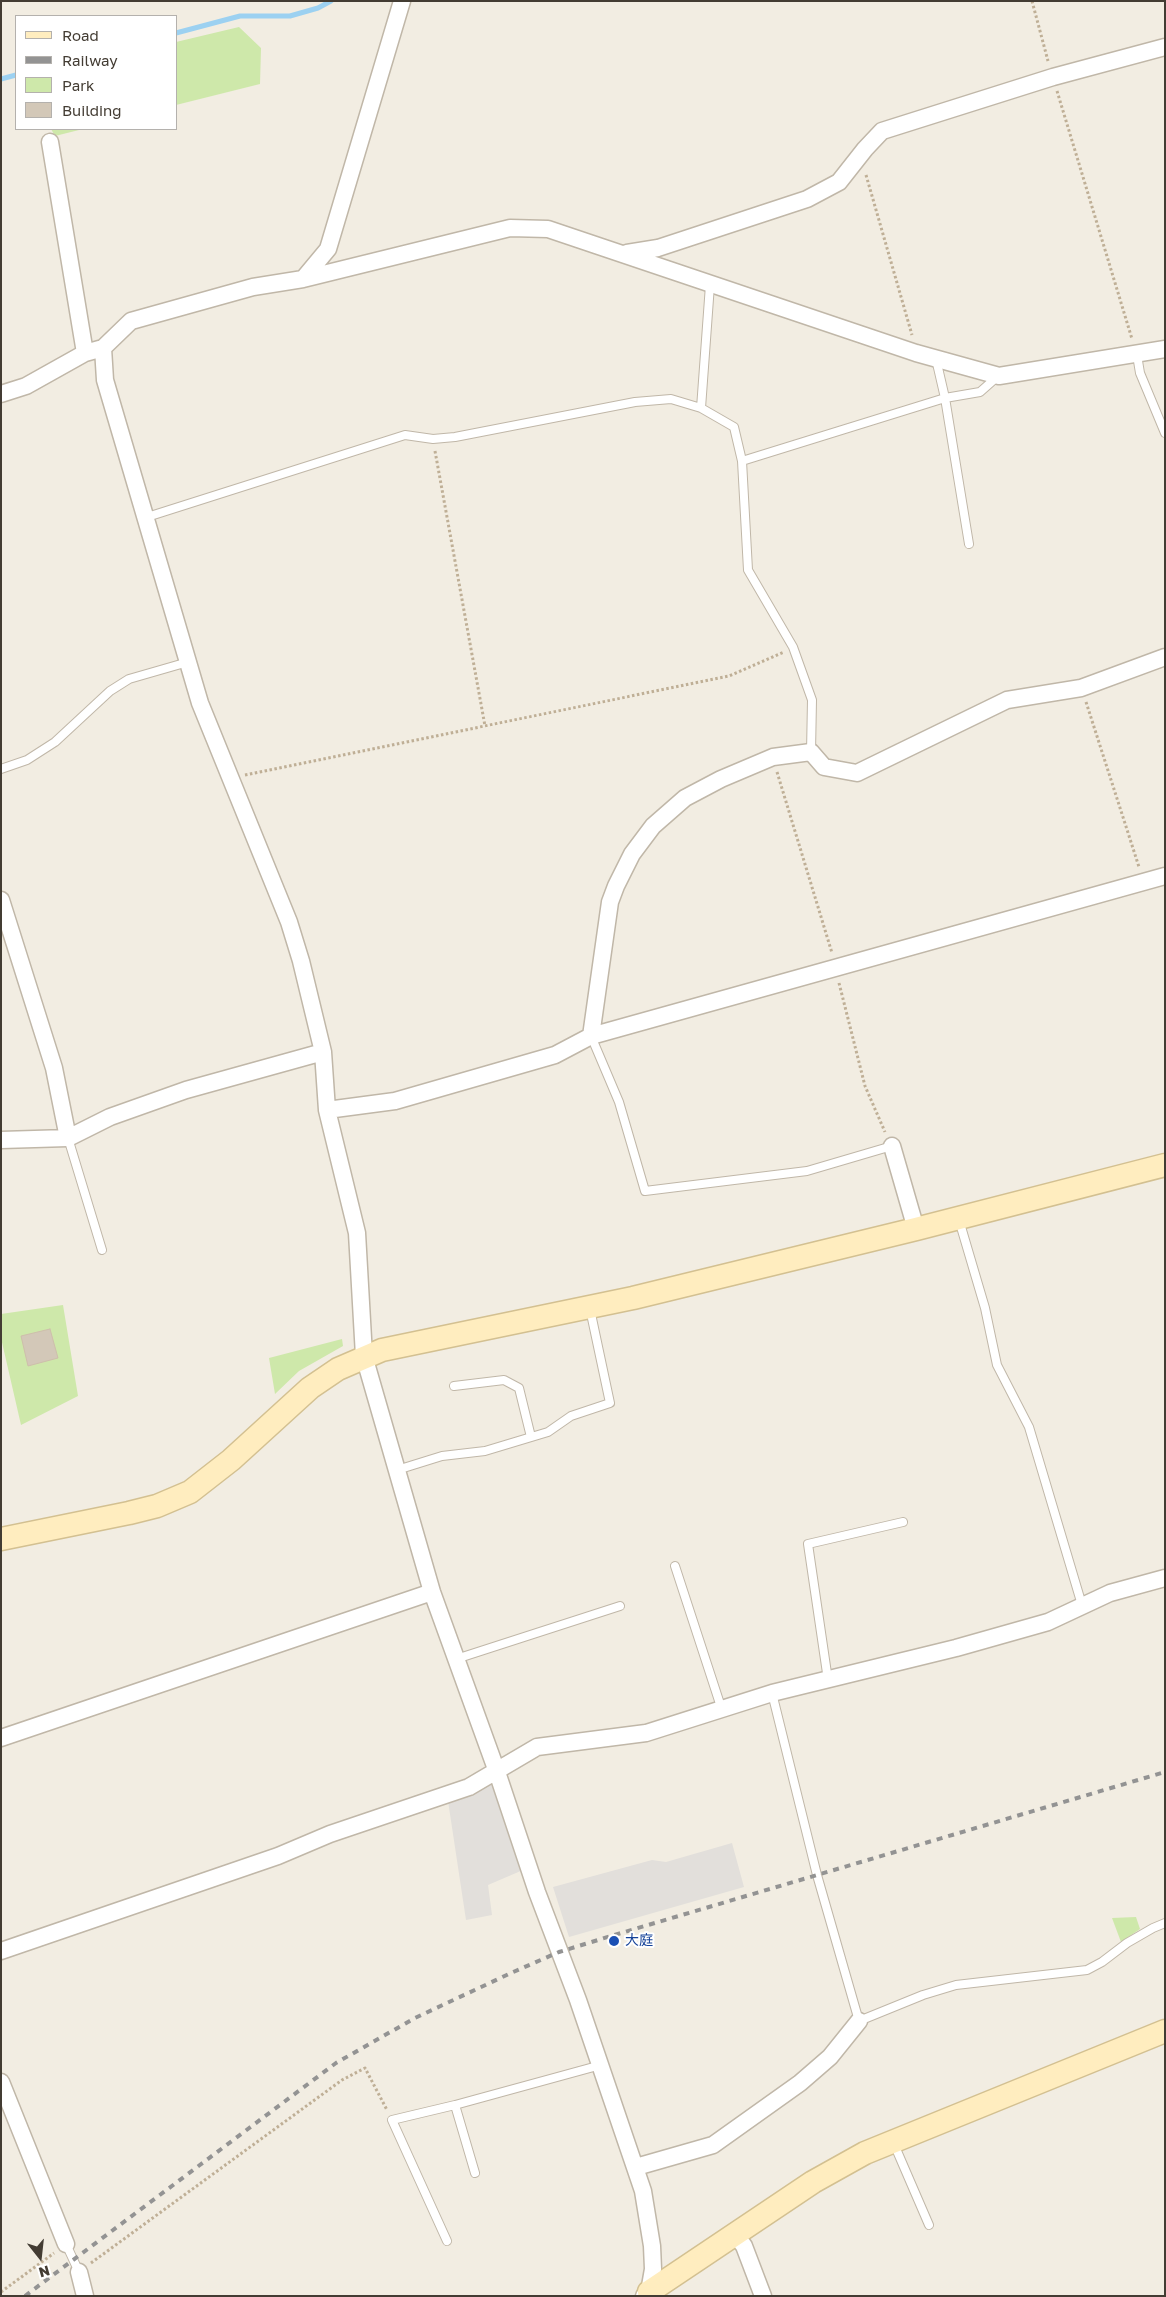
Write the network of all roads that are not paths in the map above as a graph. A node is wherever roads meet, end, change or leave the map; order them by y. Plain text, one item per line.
1 (402, 1) edge
2 (1165, 47) edge
3 (50, 142) dead end
4 (624, 253) junction
5 (304, 279) junction
6 (710, 285) junction
7 (103, 348) junction
8 (1165, 349) edge
9 (85, 353) junction
10 (1137, 355) junction
11 (936, 358) junction
12 (999, 376) junction
13 (1, 394) edge
14 (945, 398) junction
15 (702, 408) junction
16 (1165, 433) edge
17 (742, 461) junction
18 (144, 518) junction
19 (969, 544) dead end
20 (1165, 657) edge
21 (188, 662) junction
22 (811, 752) junction
23 (1, 769) edge
24 (1165, 876) edge
25 (1, 900) edge
26 (590, 1036) junction
27 (323, 1052) junction
28 (327, 1110) junction
29 (68, 1138) junction
30 (1, 1140) edge
31 (892, 1146) joint
32 (1165, 1165) edge
33 (959, 1218) junction
34 (916, 1229) junction
35 (102, 1250) dead end
36 (589, 1307) junction
37 (364, 1356) junction
38 (454, 1386) dead end
39 (531, 1437) junction
40 (397, 1470) junction
41 (903, 1522) dead end
42 (1, 1539) edge
43 (675, 1566) dead end
44 (1165, 1578) edge
45 (432, 1592) junction
46 (1082, 1605) junction
47 (620, 1606) dead end
48 (456, 1658) junction
49 (828, 1680) junction
50 (772, 1693) junction
51 (722, 1710) junction
52 (1, 1738) edge
53 (496, 1770) junction
54 (1165, 1924) edge
55 (1, 1951) edge
56 (859, 2021) junction
57 (1165, 2031) edge
58 (601, 2065) junction
59 (1, 2082) edge
60 (455, 2105) junction
61 (893, 2142) junction
62 (636, 2167) junction
63 (475, 2173) dead end
64 (928, 2225) dead end
65 (735, 2234) junction
66 (447, 2241) dead end
67 (66, 2244) joint
68 (79, 2272) joint
69 (647, 2294) edge
70 (85, 2296) edge
71 (763, 2296) edge

1 - 5 street
2 - 4 street
3 - 9 street
4 - 5 street
4 - 6 street
5 - 7 street
6 - 11 street
6 - 15 lane
7 - 9 street
7 - 18 street
8 - 10 street
9 - 13 street
10 - 12 street
10 - 16 lane
11 - 12 street
11 - 14 lane
12 - 14 lane
14 - 17 lane
14 - 19 lane
15 - 17 lane
15 - 18 lane
17 - 22 lane
18 - 21 street
20 - 22 street
21 - 23 lane
21 - 27 street
22 - 26 street
24 - 26 street
25 - 29 street
26 - 28 street
26 - 31 lane
27 - 28 street
27 - 29 street
28 - 37 street
29 - 30 street
29 - 35 lane
31 - 34 street
32 - 33 street
33 - 34 street
33 - 46 lane
34 - 36 street
36 - 37 street
36 - 39 lane
37 - 40 street
37 - 42 street
38 - 39 lane
39 - 40 lane
40 - 45 street
41 - 49 lane
43 - 51 lane
44 - 46 street
45 - 48 street
45 - 52 street
46 - 49 street
47 - 48 lane
48 - 53 street
49 - 50 street
50 - 51 street
50 - 56 lane
51 - 53 street
53 - 55 street
53 - 58 street
54 - 56 lane
56 - 62 street
57 - 61 street
58 - 60 lane
58 - 62 street
59 - 67 street
60 - 63 lane
60 - 66 lane
61 - 64 lane
61 - 65 street
62 - 69 street
65 - 69 street
65 - 71 street
67 - 68 lane
68 - 70 street

